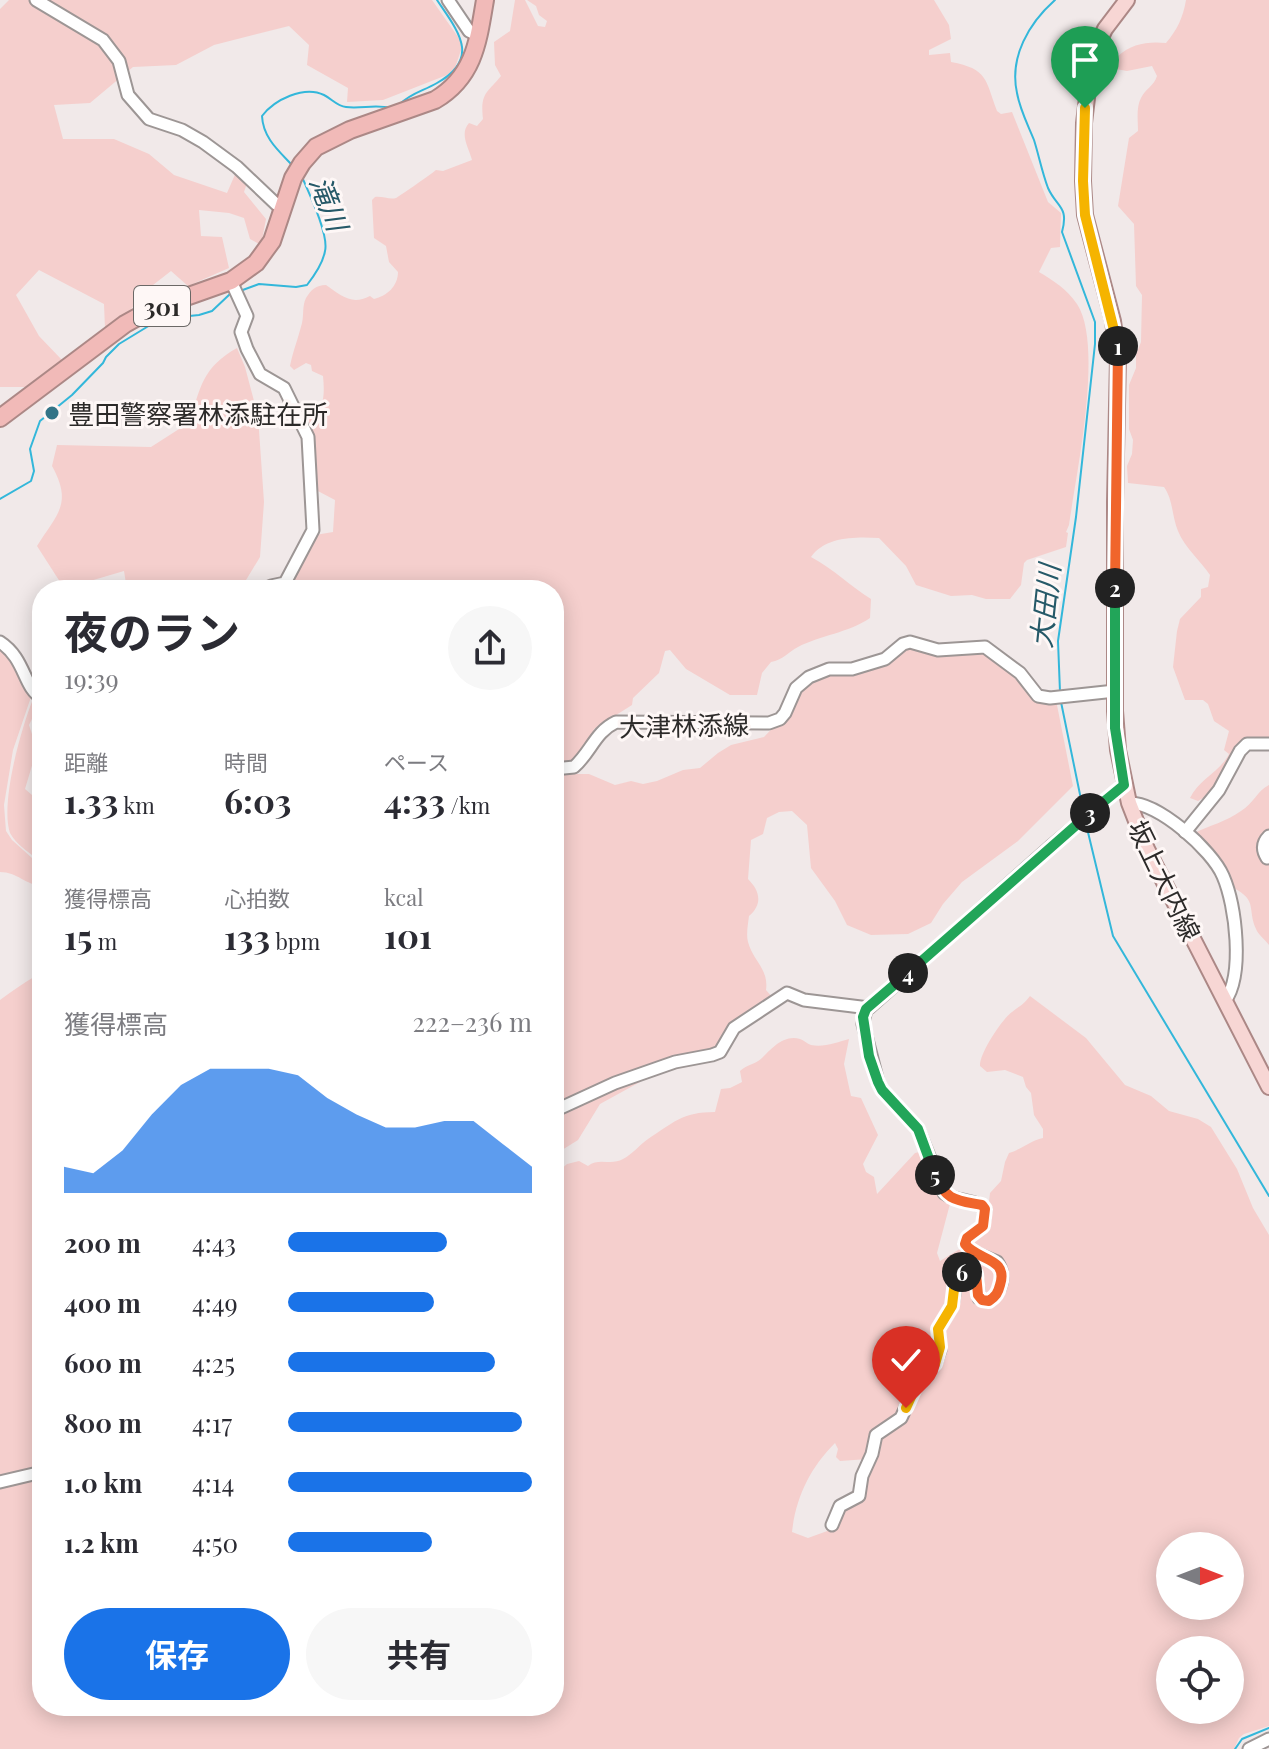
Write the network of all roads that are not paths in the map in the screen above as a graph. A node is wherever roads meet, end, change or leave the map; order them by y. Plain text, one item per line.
1 (36, 0) edge
2 (448, 0) edge
3 (485, 0) edge
4 (1127, 0) edge
5 (479, 36) junction
6 (284, 207) junction
7 (231, 281) junction
8 (0, 418) edge
9 (287, 580) edge
10 (0, 642) edge
11 (32, 684) edge
12 (1115, 691) junction
13 (1269, 744) edge
14 (564, 768) edge
15 (1124, 785) junction
16 (1129, 803) junction
17 (1185, 832) junction
18 (1269, 836) edge
19 (1269, 857) edge
20 (1225, 1001) junction
21 (866, 1009) junction
22 (1269, 1087) edge
23 (564, 1106) edge
24 (32, 1474) edge
25 (0, 1482) edge
26 (832, 1525) dead end
27 (1269, 1739) edge
28 (1249, 1749) edge

1 - 6 street
2 - 5 street
3 - 5 highway, 301
4 - 12 main road, 坂上大内線
5 - 6 highway, 301
6 - 7 highway, 301
7 - 8 highway, 301
7 - 9 street
10 - 11 street
12 - 14 street, 大津林添線
12 - 15 main road, 坂上大内線
13 - 17 street
15 - 16 main road, 坂上大内線
15 - 21 street
16 - 17 street
16 - 20 main road, 坂上大内線
17 - 20 street
18 - 19 street
20 - 22 main road, 坂上大内線
21 - 23 street
21 - 26 street
24 - 25 street
27 - 28 street

